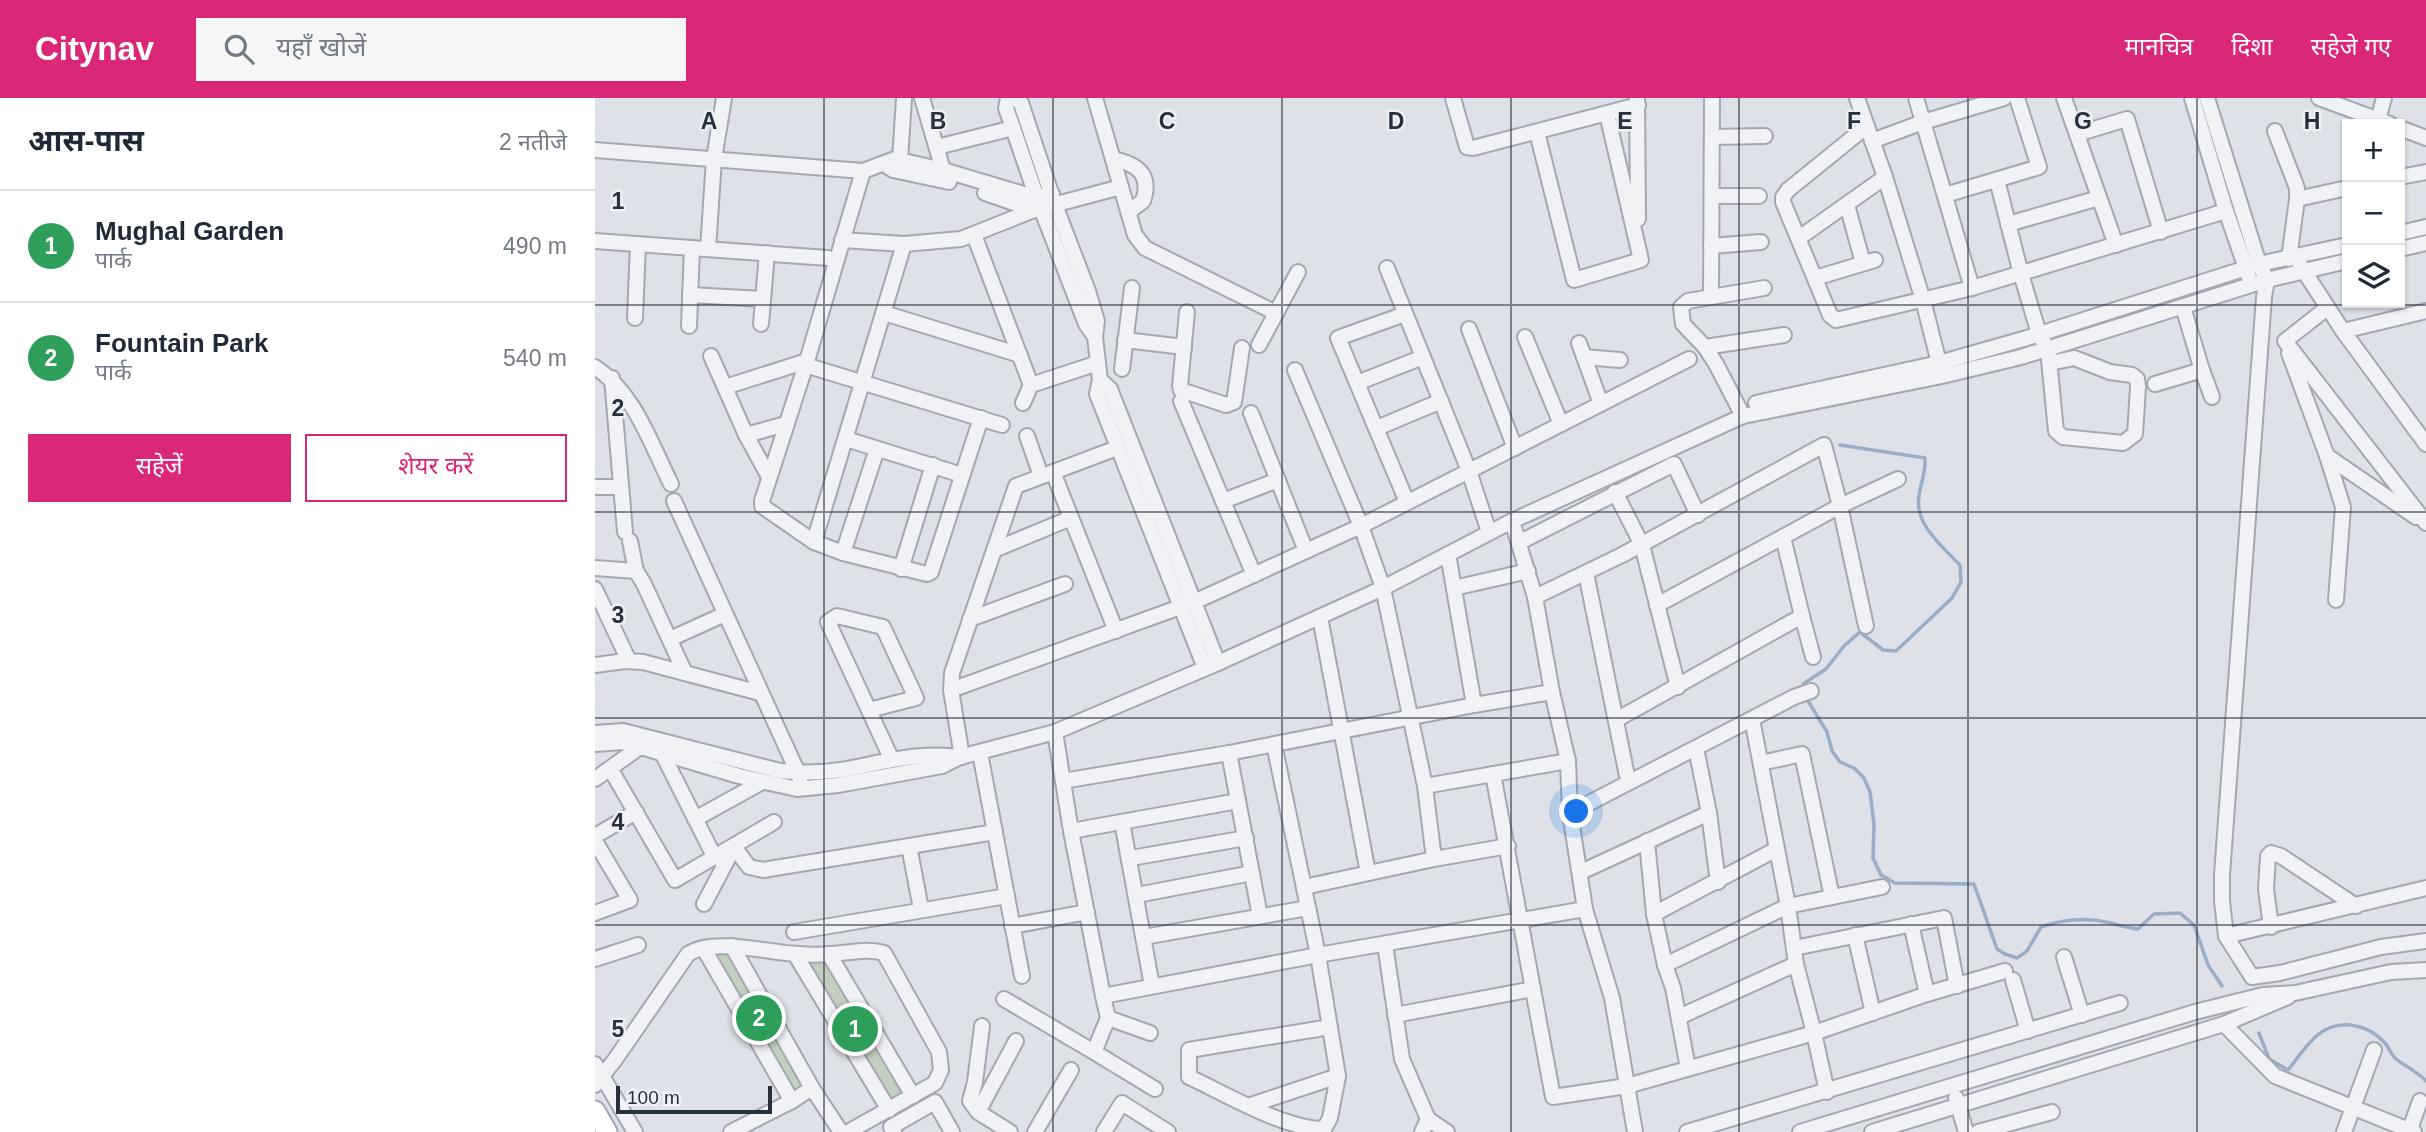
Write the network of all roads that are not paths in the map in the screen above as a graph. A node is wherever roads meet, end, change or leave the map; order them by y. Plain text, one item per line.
1 (724, 98) edge
2 (904, 98) edge
3 (922, 98) edge
4 (1007, 98) edge
5 (1015, 98) edge
6 (1095, 98) edge
7 (1453, 98) edge
8 (1712, 98) edge
9 (1857, 98) edge
10 (1916, 98) edge
11 (2004, 98) edge
12 (2017, 98) edge
13 (2064, 98) edge
14 (2192, 98) edge
15 (2207, 98) edge
16 (2384, 98) edge
17 (2322, 99) edge
18 (1637, 102) edge
19 (1607, 114) junction
20 (2376, 119) edge
21 (2384, 119) edge
22 (1923, 122) junction
23 (1013, 128) junction
24 (2405, 130) edge
25 (2275, 131) dead end
26 (1538, 132) junction
27 (1869, 133) junction
28 (2077, 134) junction
29 (1765, 136) dead end
30 (1712, 137) junction
31 (2426, 138) edge
32 (937, 147) junction
33 (595, 150) edge
34 (714, 159) junction
35 (1113, 159) junction
36 (900, 160) junction
37 (884, 164) junction
38 (943, 170) junction
39 (863, 171) junction
40 (2426, 172) edge
41 (2405, 176) edge
42 (1885, 177) junction
43 (1997, 180) junction
44 (1121, 187) junction
45 (2342, 189) edge
46 (1945, 195) junction
47 (1711, 196) junction
48 (1759, 196) dead end
49 (2099, 198) junction
50 (2297, 199) junction
51 (1044, 203) junction
52 (1847, 205) junction
53 (2226, 211) junction
54 (1128, 212) junction
55 (2008, 224) junction
56 (2426, 227) edge
57 (2161, 232) junction
58 (2405, 232) edge
59 (974, 236) junction
60 (1799, 238) junction
61 (842, 240) junction
62 (595, 241) edge
63 (1761, 242) dead end
64 (2426, 243) edge
65 (638, 244) junction
66 (904, 244) junction
67 (1639, 246) junction
68 (1711, 246) junction
69 (2116, 246) junction
70 (2342, 246) edge
71 (692, 248) junction
72 (2405, 248) edge
73 (708, 249) junction
74 (767, 253) junction
75 (828, 258) dead end
76 (2291, 258) junction
77 (2342, 262) edge
78 (2252, 266) junction
79 (1387, 268) dead end
80 (2305, 271) junction
81 (1298, 272) dead end
82 (2021, 274) junction
83 (1815, 278) junction
84 (2267, 280) junction
85 (2252, 285) junction
86 (1132, 288) dead end
87 (1764, 288) dead end
88 (1972, 288) junction
89 (690, 295) junction
90 (1711, 296) junction
91 (2264, 297) junction
92 (764, 299) junction
93 (1923, 300) junction
94 (2183, 307) junction
95 (2327, 308) junction
96 (2426, 311) edge
97 (1187, 312) dead end
98 (884, 313) junction
99 (1276, 313) junction
100 (1405, 314) junction
101 (635, 318) dead end
102 (761, 324) dead end
103 (689, 326) dead end
104 (1469, 329) dead end
105 (2343, 331) junction
106 (2039, 334) junction
107 (1784, 335) dead end
108 (1525, 337) dead end
109 (1125, 340) junction
110 (2285, 341) junction
111 (1579, 343) dead end
112 (1259, 345) dead end
113 (1184, 347) junction
114 (1705, 347) junction
115 (1242, 348) dead end
116 (1020, 355) junction
117 (711, 356) dead end
118 (2049, 356) junction
119 (1423, 357) junction
120 (1584, 357) junction
121 (1098, 359) junction
122 (1689, 359) dead end
123 (1620, 360) dead end
124 (806, 363) junction
125 (595, 367) edge
126 (1295, 370) dead end
127 (1941, 370) junction
128 (2202, 370) junction
129 (612, 378) junction
130 (1100, 380) junction
131 (862, 383) junction
132 (1357, 383) junction
133 (2155, 384) dead end
134 (1031, 385) junction
135 (725, 387) junction
136 (2212, 397) dead end
137 (1181, 401) dead end
138 (1441, 401) junction
139 (1023, 403) dead end
140 (1601, 404) junction
141 (1251, 413) dead end
142 (1736, 413) junction
143 (981, 418) junction
144 (786, 424) junction
145 (1561, 424) junction
146 (1002, 425) dead end
147 (1377, 428) junction
148 (746, 435) junction
149 (2423, 435) edge
150 (1027, 436) dead end
151 (846, 439) junction
152 (1515, 447) junction
153 (1117, 448) junction
154 (877, 449) junction
155 (2327, 456) junction
156 (933, 466) junction
157 (1469, 471) junction
158 (1047, 474) junction
159 (962, 475) junction
160 (769, 477) junction
161 (1898, 478) dead end
162 (1278, 480) junction
163 (671, 484) dead end
164 (595, 486) edge
165 (621, 487) junction
166 (1615, 492) junction
167 (674, 501) dead end
168 (1223, 501) junction
169 (1407, 502) junction
170 (1840, 506) junction
171 (1698, 515) junction
172 (1071, 518) junction
173 (1511, 521) junction
174 (2426, 523) edge
175 (1361, 526) junction
176 (1489, 532) junction
177 (1783, 537) junction
178 (814, 542) junction
179 (1520, 542) junction
180 (1642, 545) junction
181 (994, 550) junction
182 (1306, 551) junction
183 (843, 553) junction
184 (1448, 554) junction
185 (595, 568) edge
186 (901, 569) junction
187 (636, 571) junction
188 (1528, 571) junction
189 (1586, 573) junction
190 (1254, 575) junction
191 (1065, 584) dead end
192 (1383, 588) junction
193 (1454, 588) junction
194 (595, 589) edge
195 (1535, 597) junction
196 (2336, 600) dead end
197 (1187, 604) junction
198 (1657, 605) junction
199 (725, 614) junction
200 (1802, 616) junction
201 (1320, 617) junction
202 (971, 619) junction
203 (1866, 626) dead end
204 (1117, 631) junction
205 (670, 639) junction
206 (1812, 657) dead end
207 (629, 661) junction
208 (595, 665) edge
209 (1212, 666) junction
210 (685, 673) junction
211 (1678, 687) junction
212 (951, 690) junction
213 (1811, 691) dead end
214 (1552, 692) junction
215 (760, 693) junction
216 (1474, 705) junction
217 (869, 710) junction
218 (1410, 718) junction
219 (1752, 719) junction
220 (1616, 720) junction
221 (1342, 731) junction
222 (1055, 732) junction
223 (595, 733) edge
224 (595, 744) edge
225 (1273, 744) junction
226 (640, 747) junction
227 (1696, 748) junction
228 (662, 753) junction
229 (980, 753) junction
230 (1229, 753) junction
231 (961, 757) junction
232 (892, 760) junction
233 (1567, 761) junction
234 (1761, 763) junction
235 (611, 769) junction
236 (798, 773) junction
237 (1493, 774) junction
238 (595, 779) edge
239 (1063, 781) junction
240 (1628, 781) junction
241 (762, 782) junction
242 (1425, 786) junction
243 (801, 789) junction
244 (1238, 801) junction
245 (636, 812) junction
246 (1570, 813) junction
247 (1709, 813) junction
248 (695, 819) junction
249 (774, 822) dead end
250 (1122, 822) junction
251 (1071, 831) junction
252 (995, 832) junction
253 (1246, 838) junction
254 (595, 839) edge
255 (1647, 841) junction
256 (734, 846) junction
257 (909, 846) junction
258 (1508, 846) junction
259 (1777, 849) junction
260 (715, 858) junction
261 (1131, 858) junction
262 (1434, 859) junction
263 (1581, 872) junction
264 (1252, 873) junction
265 (1368, 873) junction
266 (1718, 882) junction
267 (1304, 887) junction
268 (1882, 887) dead end
269 (2426, 888) edge
270 (1137, 895) junction
271 (1007, 896) junction
272 (1832, 897) junction
273 (705, 904) dead end
274 (1788, 906) junction
275 (2357, 906) junction
276 (1308, 908) junction
277 (921, 909) junction
278 (1585, 909) junction
279 (1087, 912) junction
280 (595, 913) edge
281 (1654, 914) junction
282 (1260, 916) junction
283 (1521, 920) junction
284 (1911, 925) junction
285 (1013, 926) junction
286 (2271, 927) junction
287 (794, 932) dead end
288 (1144, 936) junction
289 (1855, 936) junction
290 (2226, 936) junction
291 (2426, 941) edge
292 (1385, 944) junction
293 (638, 945) dead end
294 (732, 946) junction
295 (704, 948) junction
296 (1794, 948) junction
297 (795, 954) junction
298 (829, 954) junction
299 (1318, 955) junction
300 (2064, 957) dead end
301 (595, 959) edge
302 (1795, 964) junction
303 (1665, 965) junction
304 (2426, 970) edge
305 (1022, 976) dead end
306 (2252, 977) junction
307 (1152, 986) junction
308 (1957, 986) junction
309 (1534, 989) junction
310 (1927, 995) junction
311 (1103, 996) junction
312 (1004, 999) dead end
313 (2266, 1001) junction
314 (2120, 1003) dead end
315 (1873, 1013) junction
316 (1395, 1015) junction
317 (2082, 1015) junction
318 (1678, 1017) junction
319 (1108, 1018) junction
320 (2224, 1024) junction
321 (982, 1026) dead end
322 (1330, 1027) junction
323 (2028, 1031) junction
324 (1150, 1033) dead end
325 (1814, 1033) junction
326 (1016, 1041) dead end
327 (2374, 1050) dead end
328 (1094, 1052) junction
329 (1688, 1068) junction
330 (1071, 1070) dead end
331 (598, 1075) edge
332 (1338, 1076) junction
333 (1627, 1086) junction
334 (1954, 1086) junction
335 (812, 1088) junction
336 (1155, 1089) dead end
337 (1828, 1092) junction
338 (913, 1096) junction
339 (792, 1101) junction
340 (2420, 1101) dead end
341 (1251, 1105) junction
342 (1957, 1105) junction
343 (2353, 1107) junction
344 (889, 1110) junction
345 (595, 1111) edge
346 (978, 1112) junction
347 (2052, 1112) dead end
348 (1425, 1126) edge
349 (1001, 1130) edge
350 (2411, 1131) edge
351 (607, 1132) edge
352 (635, 1132) edge
353 (731, 1132) edge
354 (841, 1132) edge
355 (848, 1132) edge
356 (894, 1132) edge
357 (952, 1132) edge
358 (1035, 1132) edge
359 (1104, 1132) edge
360 (1168, 1132) edge
361 (1447, 1132) edge
362 (1635, 1132) edge
363 (1687, 1132) edge
364 (1800, 1132) edge
365 (1872, 1132) edge
366 (1966, 1132) edge
367 (1978, 1132) edge
368 (2344, 1132) edge

1 - 34 street
2 - 36 street
3 - 32 street
4 - 23 street
5 - 51 street
6 - 35 street
7 - 26 street
8 - 30 street
9 - 27 street
10 - 22 street
11 - 22 street
12 - 43 street
13 - 28 street
14 - 53 street
15 - 78 street
16 - 21 street
17 - 20 street
18 - 19 street
18 - 67 street
19 - 26 street
19 - 67 street
22 - 27 street
22 - 46 street
23 - 32 street
23 - 51 street
24 - 31 street
25 - 50 street
26 - 67 street
27 - 42 street
27 - 60 street
28 - 49 street
28 - 57 street
29 - 30 street
30 - 47 street
32 - 38 street
33 - 34 street
34 - 39 street
34 - 73 street
35 - 44 street
35 - 54 street
36 - 37 street
36 - 38 street
37 - 39 street
37 - 51 street
38 - 51 street
39 - 61 street
40 - 41 street
42 - 52 street
42 - 93 street
43 - 46 street
43 - 55 street
44 - 51 street
44 - 54 street
45 - 50 street
46 - 88 street
47 - 48 street
47 - 68 street
49 - 55 street
49 - 69 street
50 - 76 street
51 - 59 street
51 - 121 street
52 - 60 street
52 - 83 street
53 - 57 street
53 - 78 street
54 - 99 street
55 - 82 street
56 - 58 street
57 - 69 street
59 - 66 street
59 - 116 street
60 - 83 street
61 - 66 street
61 - 124 street
62 - 65 street
63 - 68 street
64 - 72 street
65 - 71 street
65 - 101 street
66 - 98 street
68 - 90 street
69 - 82 street
70 - 76 street
71 - 73 street
71 - 89 street
73 - 74 street
74 - 75 street
74 - 92 street
76 - 78 street
76 - 80 street
77 - 80 street
78 - 84 street
78 - 85 street
78 - 106 street
79 - 100 street
80 - 84 street
80 - 95 street
81 - 99 street
82 - 88 street
82 - 106 street
83 - 93 street
84 - 85 street
84 - 91 street
85 - 91 street
85 - 94 street
86 - 109 street
87 - 90 street
88 - 93 street
89 - 92 street
89 - 103 street
90 - 114 street
91 - 290 street
92 - 102 street
93 - 127 street
94 - 118 street
94 - 128 street
95 - 105 street
95 - 110 street
96 - 105 street
97 - 113 street
98 - 116 street
98 - 131 street
99 - 112 street
100 - 119 street
100 - 132 street
104 - 152 street
105 - 149 street
106 - 118 street
106 - 127 street
107 - 114 street
108 - 145 street
109 - 113 street
109 - 121 street
110 - 155 street
110 - 174 street
111 - 120 street
113 - 115 street
114 - 142 street
116 - 134 street
117 - 135 street
118 - 118 street
118 - 127 street
119 - 132 street
119 - 138 street
120 - 123 street
120 - 140 street
121 - 130 street
121 - 134 street
122 - 140 street
124 - 131 street
124 - 135 street
124 - 144 street
125 - 129 street
126 - 175 street
127 - 142 street
128 - 133 street
128 - 136 street
129 - 163 street
129 - 165 street
130 - 153 street
130 - 197 street
131 - 143 street
131 - 151 street
132 - 147 street
134 - 139 street
135 - 148 street
137 - 168 street
138 - 147 street
138 - 157 street
140 - 145 street
141 - 162 street
142 - 173 street
143 - 146 street
143 - 159 street
144 - 148 street
144 - 160 street
145 - 152 street
147 - 169 street
148 - 160 street
150 - 158 street
151 - 154 street
151 - 178 street
152 - 157 street
153 - 158 street
153 - 197 street
154 - 156 street
154 - 183 street
155 - 174 street
155 - 196 street
156 - 159 street
156 - 186 street
157 - 169 street
157 - 176 street
158 - 172 street
158 - 181 street
159 - 186 street
160 - 178 street
161 - 170 street
162 - 168 street
162 - 182 street
164 - 165 street
165 - 187 street
166 - 171 street
166 - 179 street
166 - 180 street
167 - 199 street
168 - 190 street
169 - 175 street
170 - 171 street
170 - 177 street
170 - 203 street
171 - 180 street
172 - 181 street
172 - 204 street
173 - 176 street
173 - 179 street
175 - 182 street
175 - 192 street
176 - 184 street
177 - 198 street
177 - 200 street
178 - 183 street
179 - 188 street
180 - 189 street
180 - 198 street
181 - 202 street
182 - 190 street
183 - 186 street
184 - 192 street
184 - 193 street
185 - 187 street
187 - 205 street
188 - 193 street
188 - 195 street
189 - 195 street
189 - 220 street
190 - 197 street
191 - 202 street
192 - 201 street
192 - 218 street
193 - 216 street
194 - 207 street
195 - 214 street
197 - 204 street
197 - 209 street
198 - 211 street
199 - 205 street
199 - 215 street
200 - 206 street
200 - 211 street
201 - 209 street
201 - 221 street
202 - 212 street
204 - 212 street
205 - 210 street
207 - 208 street
207 - 210 street
209 - 222 street
210 - 215 street
211 - 220 street
212 - 231 street
213 - 219 street
214 - 216 street
214 - 233 street
215 - 236 street
216 - 218 street
217 - 217 street
217 - 232 street
218 - 221 street
218 - 242 street
219 - 227 street
219 - 234 street
220 - 240 street
221 - 225 street
221 - 265 street
222 - 229 street
222 - 239 street
223 - 236 street
224 - 226 street
225 - 230 street
225 - 267 street
226 - 228 street
226 - 235 street
227 - 240 street
227 - 247 street
228 - 241 street
228 - 248 street
229 - 231 street
229 - 252 street
230 - 239 street
230 - 244 street
231 - 232 street
231 - 243 street
232 - 236 street
233 - 237 street
233 - 246 street
234 - 259 street
234 - 272 street
235 - 238 street
235 - 245 street
236 - 243 street
237 - 242 street
237 - 258 street
239 - 251 street
240 - 246 street
241 - 243 street
241 - 248 street
242 - 262 street
244 - 250 street
244 - 253 street
245 - 254 street
245 - 260 street
246 - 263 street
247 - 255 street
247 - 266 street
248 - 260 street
249 - 256 street
250 - 251 street
250 - 261 street
251 - 279 street
252 - 257 street
252 - 271 street
253 - 261 street
253 - 264 street
254 - 280 street
255 - 263 street
255 - 281 street
256 - 257 street
256 - 260 street
256 - 273 street
257 - 277 street
258 - 262 street
258 - 283 street
259 - 266 street
259 - 274 street
261 - 270 street
262 - 265 street
263 - 278 street
264 - 270 street
264 - 282 street
265 - 267 street
266 - 281 street
267 - 276 street
268 - 272 street
269 - 275 street
270 - 288 street
271 - 277 street
271 - 285 street
272 - 274 street
274 - 296 street
274 - 303 street
275 - 286 street
275 - 286 street
276 - 282 street
276 - 299 street
277 - 287 street
278 - 283 street
278 - 333 street
279 - 285 street
279 - 311 street
281 - 303 street
282 - 288 street
283 - 292 street
283 - 309 street
284 - 289 street
284 - 308 street
284 - 310 street
285 - 305 street
286 - 290 street
288 - 307 street
289 - 296 street
289 - 315 street
290 - 306 street
291 - 306 street
292 - 299 street
292 - 316 street
293 - 301 street
294 - 295 street
294 - 297 street
294 - 335 street
295 - 331 street
295 - 339 street
296 - 302 street
297 - 298 street
297 - 344 street
298 - 338 street
298 - 338 street
299 - 307 street
299 - 322 street
300 - 317 street
302 - 318 street
302 - 325 street
303 - 318 street
304 - 313 street
306 - 313 street
307 - 311 street
308 - 310 street
308 - 323 street
309 - 316 street
309 - 333 street
310 - 315 street
311 - 319 street
312 - 328 street
313 - 320 street
313 - 334 street
314 - 317 street
315 - 325 street
316 - 348 street
317 - 323 street
318 - 329 street
319 - 324 street
319 - 328 street
320 - 342 street
320 - 343 street
321 - 346 street
322 - 332 street
322 - 341 street
323 - 337 street
325 - 329 street
325 - 337 street
326 - 346 street
327 - 343 street
328 - 336 street
329 - 333 street
330 - 358 street
331 - 352 street
332 - 341 street
332 - 341 street
333 - 362 street
334 - 342 street
334 - 364 street
335 - 339 street
335 - 354 street
337 - 363 street
338 - 344 street
339 - 353 street
340 - 350 street
342 - 365 street
342 - 366 street
343 - 350 street
343 - 368 street
344 - 355 street
345 - 351 main road
346 - 349 street
347 - 367 street
348 - 361 street
356 - 357 street
359 - 360 street

